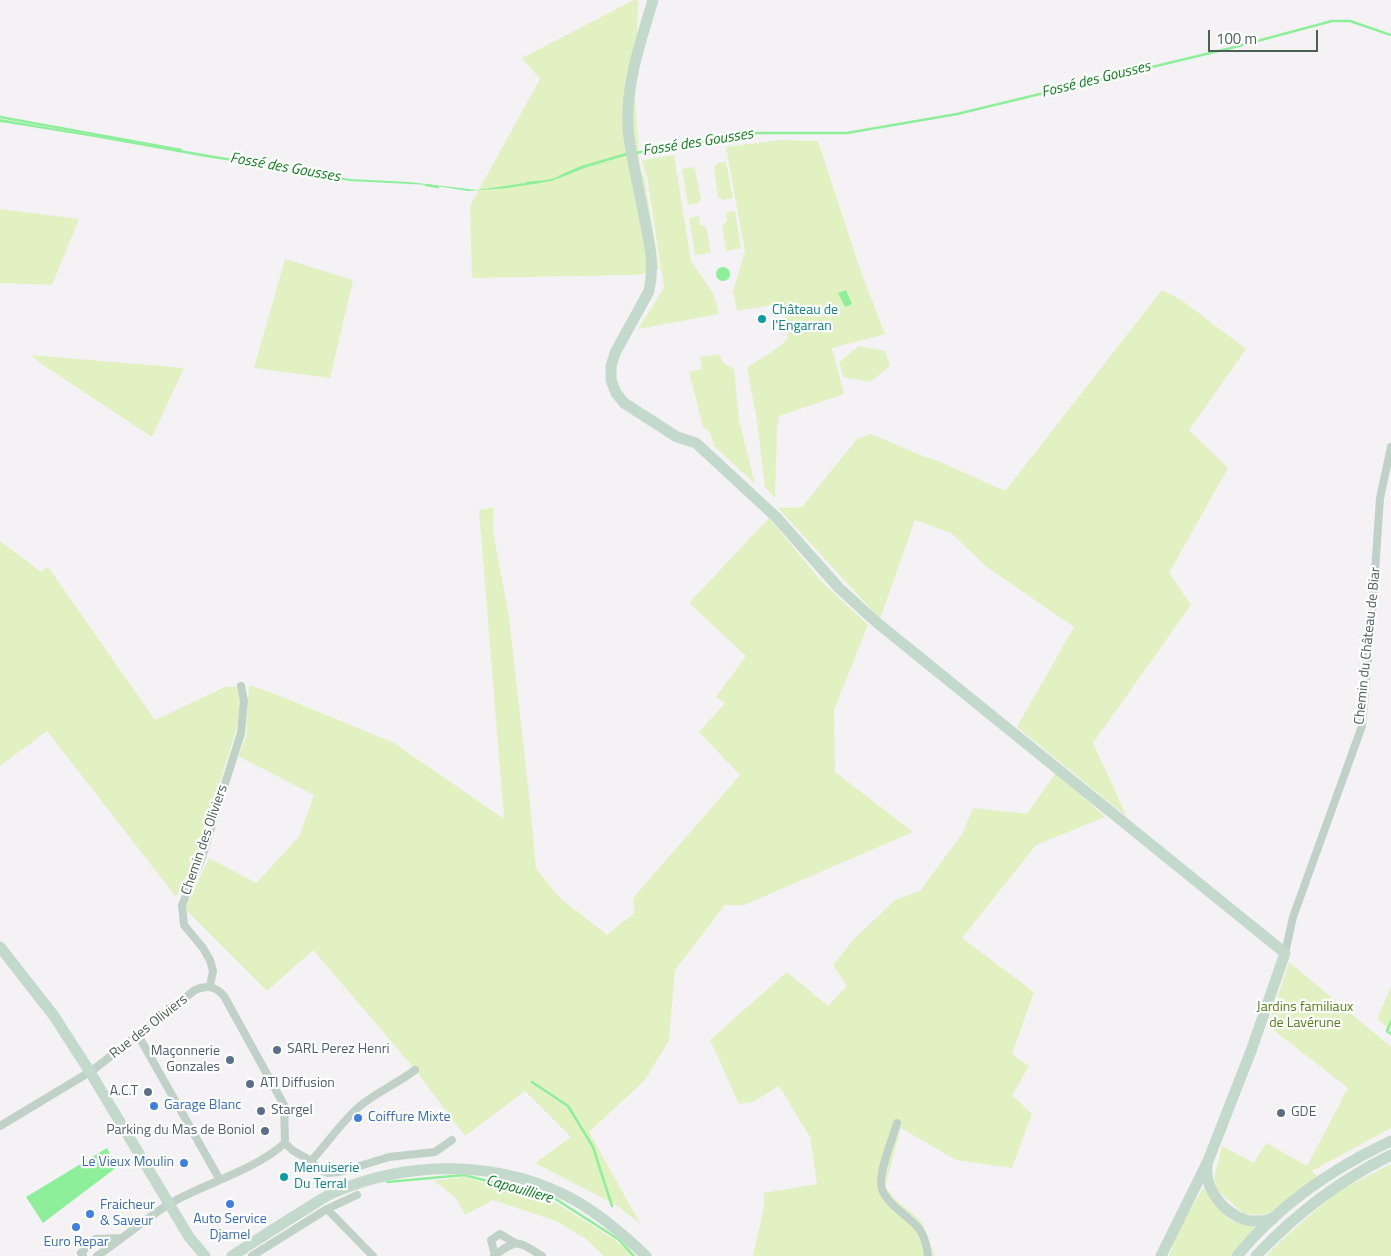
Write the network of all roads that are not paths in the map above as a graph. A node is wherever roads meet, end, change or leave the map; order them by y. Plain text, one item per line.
1 (654, 0) edge
2 (1391, 447) edge
3 (241, 686) dead end
4 (0, 947) edge
5 (1285, 953) junction
6 (210, 986) junction
7 (138, 1035) junction
8 (415, 1070) dead end
9 (90, 1072) junction
10 (897, 1123) dead end
11 (0, 1126) edge
12 (452, 1140) dead end
13 (1391, 1141) edge
14 (285, 1143) junction
15 (1391, 1155) edge
16 (310, 1160) junction
17 (1208, 1160) junction
18 (1207, 1179) junction
19 (220, 1180) junction
20 (1195, 1186) junction
21 (357, 1195) dead end
22 (169, 1205) junction
23 (327, 1209) junction
24 (1273, 1219) junction
25 (123, 1238) junction
26 (189, 1238) junction
27 (515, 1243) junction
28 (82, 1256) edge
29 (97, 1256) edge
30 (194, 1256) edge
31 (205, 1256) edge
32 (232, 1256) edge
33 (252, 1256) edge
34 (373, 1256) edge
35 (495, 1256) edge
36 (542, 1256) edge
37 (646, 1256) edge
38 (928, 1256) edge
39 (1162, 1256) edge
40 (1237, 1256) edge
41 (1256, 1256) edge

1 - 5 street
2 - 5 street, Chemin du Château de Biar
3 - 6 street, Chemin des Oliviers
4 - 9 street
5 - 17 street
6 - 7 street, Rue des Oliviers
6 - 14 street
7 - 9 street, Rue des Oliviers
7 - 19 street
8 - 16 street
9 - 11 street, Rue des Oliviers
9 - 22 street
10 - 38 street
12 - 16 street
13 - 24 street
14 - 16 street
14 - 19 street
15 - 41 street
17 - 18 street
17 - 20 street
18 - 20 street
18 - 24 street
19 - 22 street
20 - 39 street
21 - 23 street
22 - 25 street
22 - 26 street
23 - 33 street
23 - 34 street
24 - 40 street
25 - 28 street
25 - 29 street
26 - 30 street
26 - 31 street
27 - 35 street
27 - 35 street
27 - 36 street
32 - 37 street

